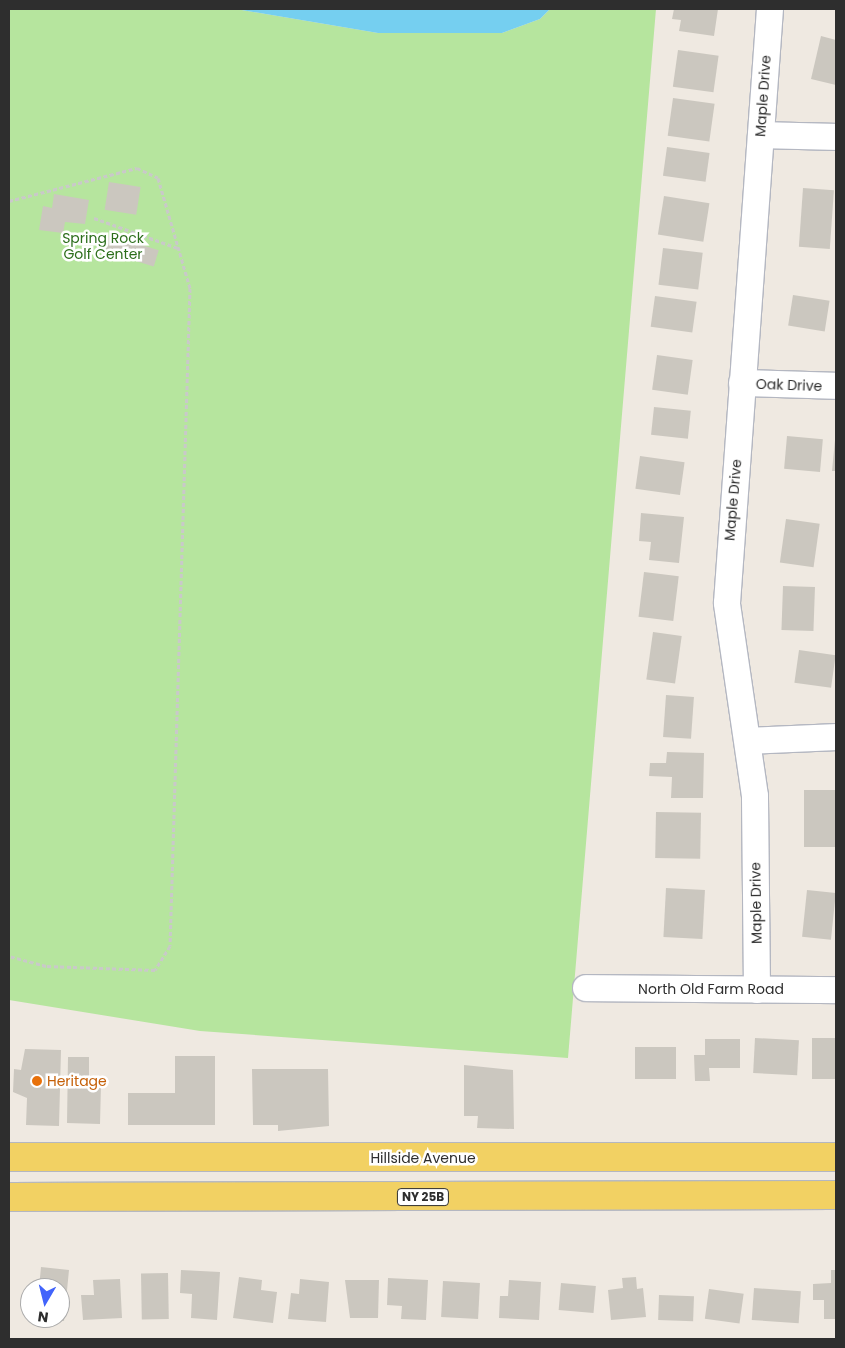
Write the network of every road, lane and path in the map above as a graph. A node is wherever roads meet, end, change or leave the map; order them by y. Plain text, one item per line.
1 (770, 9) edge
2 (760, 135) junction
3 (836, 137) edge
4 (9, 201) edge
5 (94, 218) dead end
6 (179, 248) junction
7 (742, 383) junction
8 (836, 386) edge
9 (836, 737) edge
10 (748, 741) junction
11 (9, 956) edge
12 (586, 988) dead end
13 (757, 990) junction
14 (836, 990) edge
15 (9, 1157) edge
16 (836, 1157) edge
17 (836, 1195) edge
18 (9, 1197) edge

1 - 2 street, Maple Drive
2 - 3 street
2 - 7 street, Maple Drive
4 - 6 path
5 - 6 path
6 - 11 path
7 - 8 street, Oak Drive
7 - 10 street, Maple Drive
9 - 10 street
10 - 13 street, Maple Drive
12 - 13 street, North Old Farm Road
13 - 14 street, North Old Farm Road
15 - 16 main road, Hillside Avenue
17 - 18 main road, NY 25B

